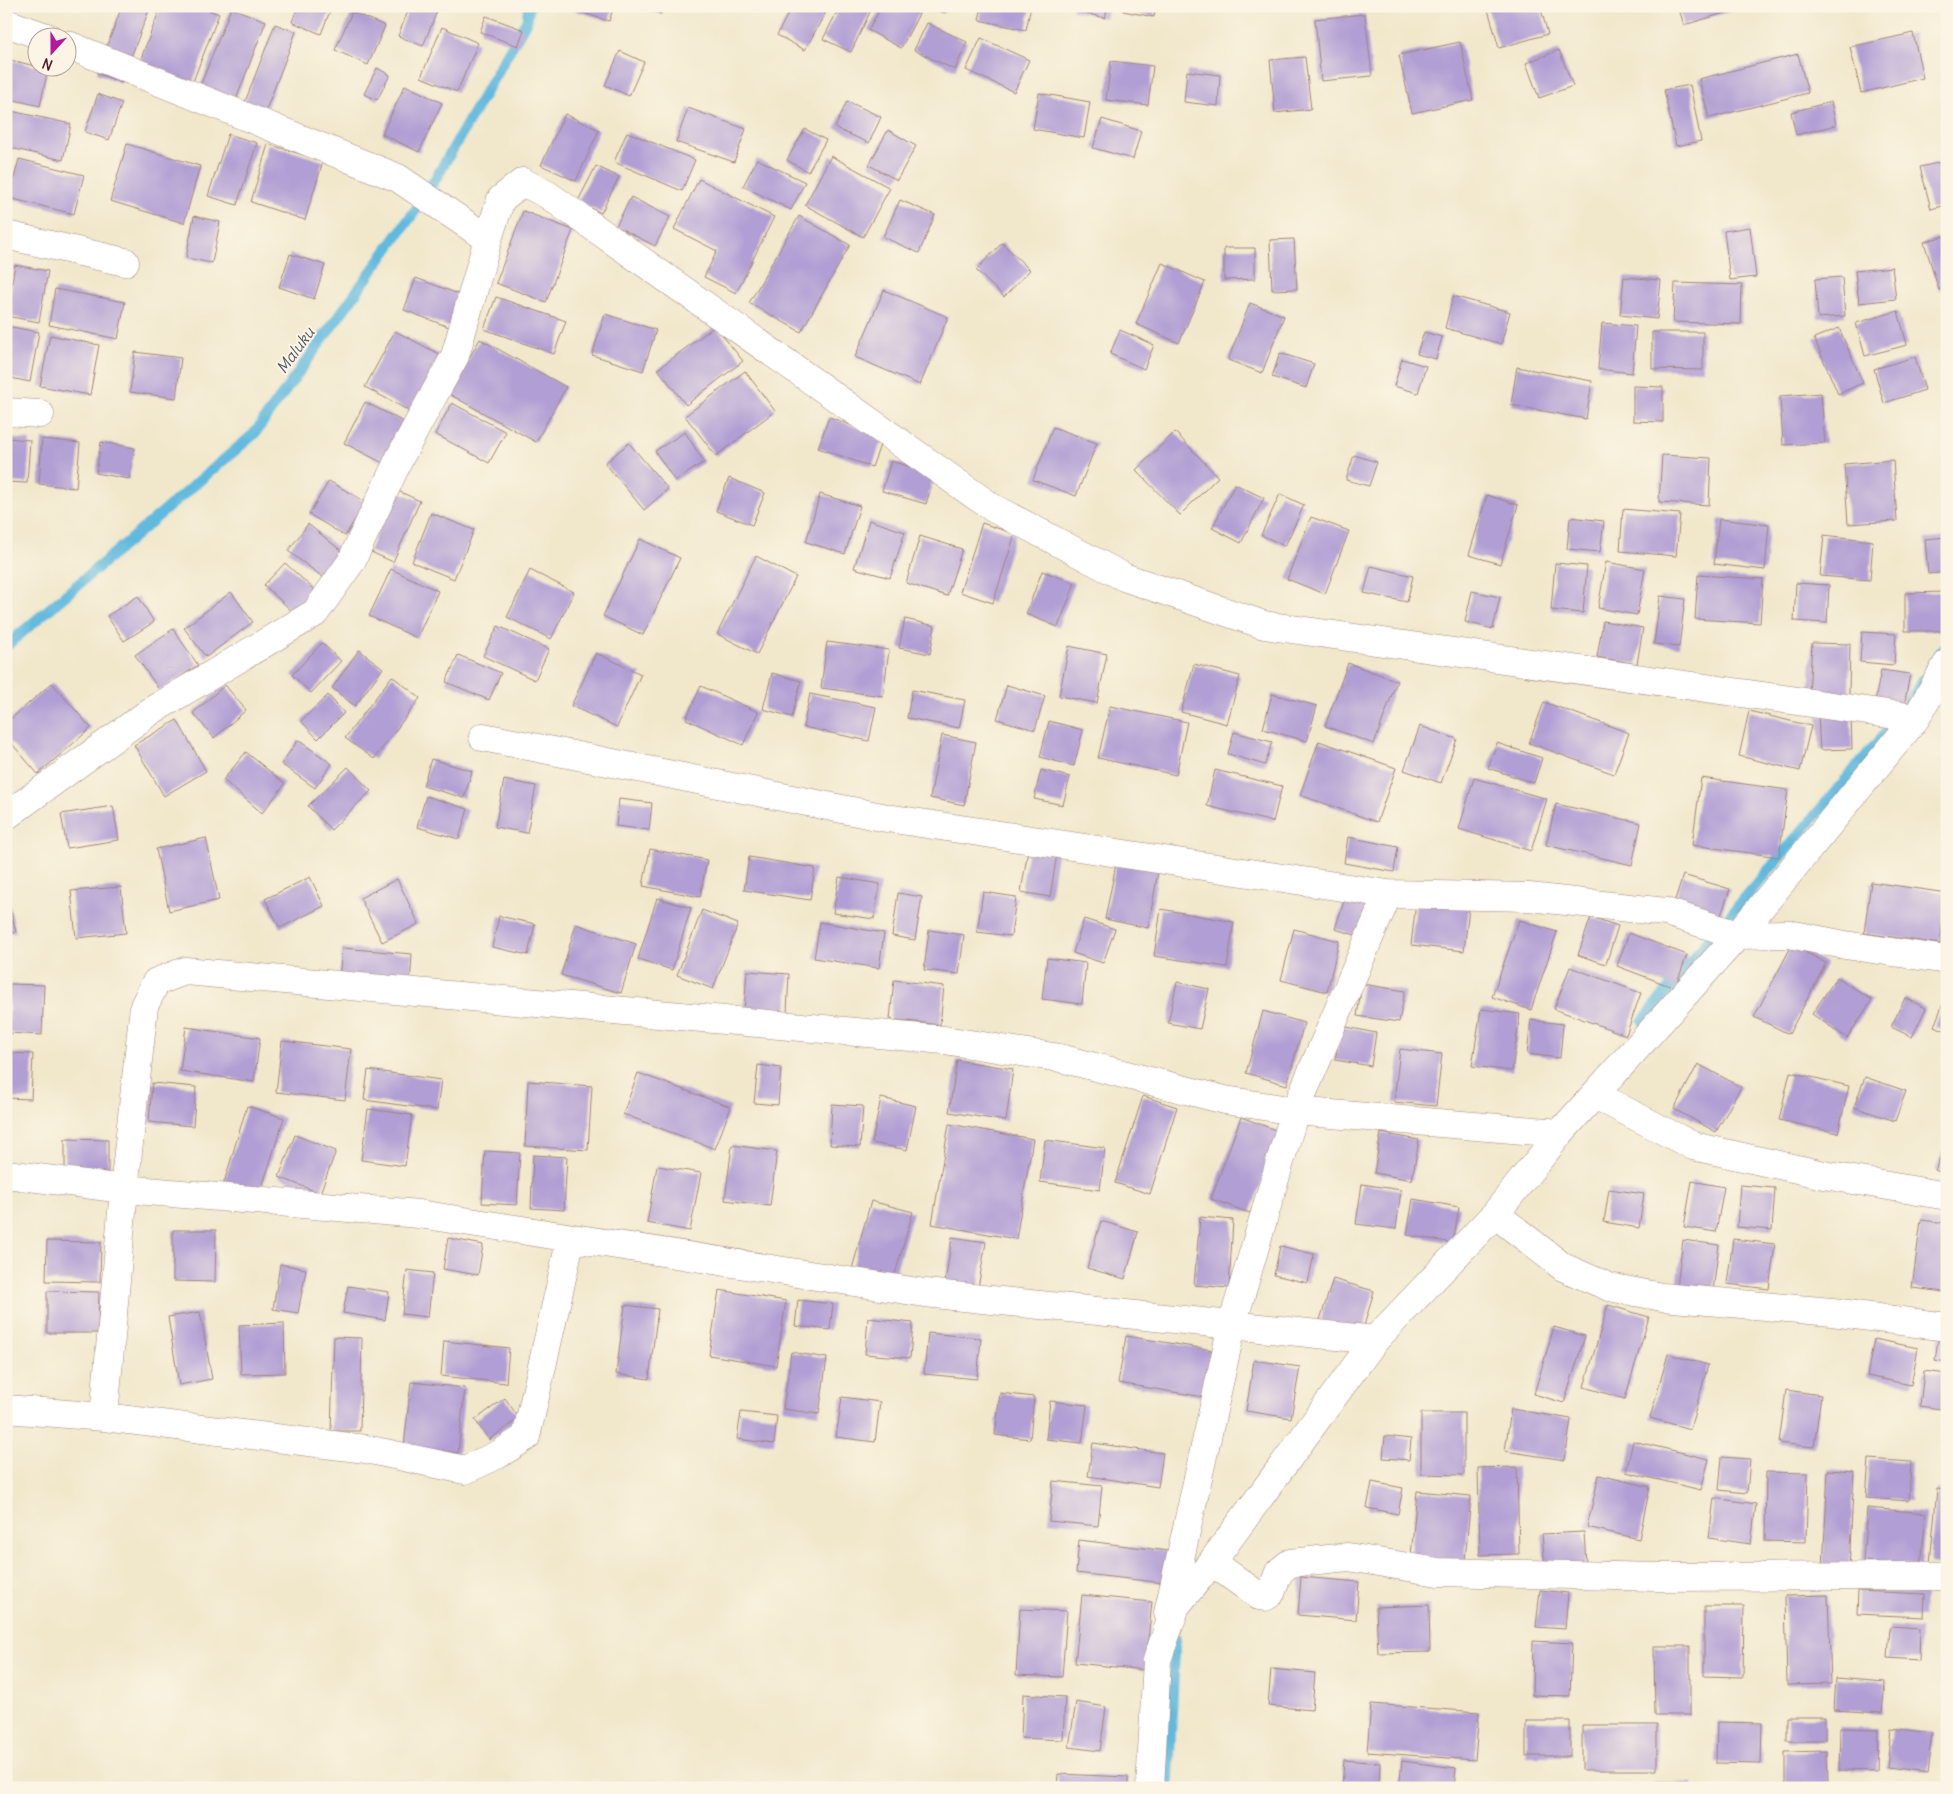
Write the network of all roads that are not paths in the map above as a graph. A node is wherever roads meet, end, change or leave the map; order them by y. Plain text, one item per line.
1 (6, 23) edge
2 (28, 31) edge
3 (78, 49) edge
4 (6, 235) edge
5 (488, 239) junction
6 (125, 262) dead end
7 (6, 412) edge
8 (40, 414) dead end
9 (1947, 664) edge
10 (1916, 718) junction
11 (483, 737) dead end
12 (6, 816) edge
13 (1388, 894) junction
14 (1738, 935) junction
15 (1947, 960) edge
16 (1595, 1095) junction
17 (1295, 1111) junction
18 (1560, 1133) junction
19 (6, 1174) edge
20 (124, 1190) junction
21 (1947, 1196) edge
22 (1495, 1214) junction
23 (571, 1238) junction
24 (1232, 1326) junction
25 (1947, 1327) edge
26 (1375, 1340) junction
27 (6, 1409) edge
28 (104, 1417) junction
29 (1212, 1562) junction
30 (1947, 1576) edge
31 (1157, 1660) junction
32 (1150, 1788) edge

1 - 2 street
3 - 5 street
4 - 6 street
5 - 10 street
5 - 12 street
7 - 8 street
9 - 10 street
10 - 14 street
11 - 13 street
13 - 14 street
13 - 17 street
14 - 15 street
14 - 16 street
16 - 18 street
16 - 21 street
17 - 18 street
17 - 20 street
17 - 24 street
18 - 22 street
19 - 20 street
20 - 23 street
20 - 28 street
22 - 25 street
22 - 26 street
23 - 24 street
23 - 28 street
24 - 26 street
24 - 31 street
26 - 29 street
27 - 28 street
29 - 30 street
29 - 31 street
31 - 32 street

